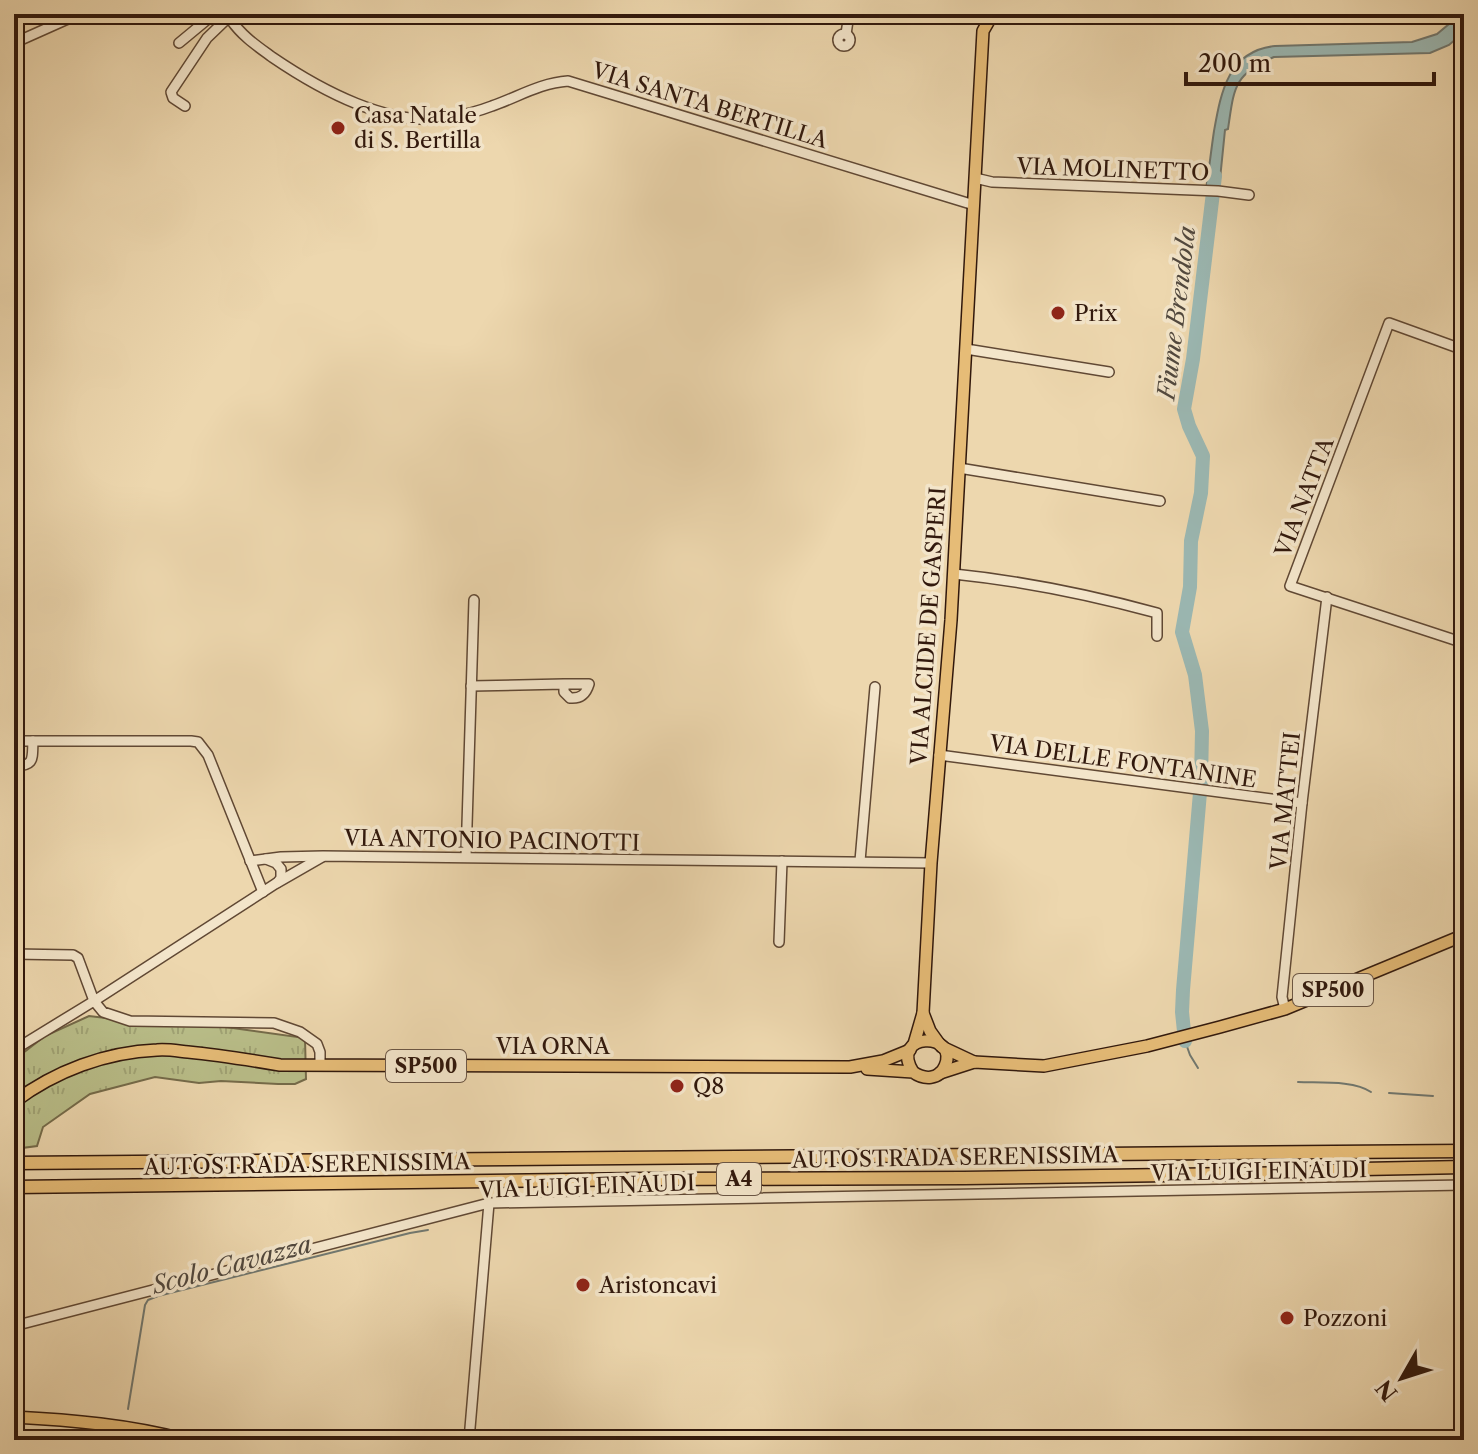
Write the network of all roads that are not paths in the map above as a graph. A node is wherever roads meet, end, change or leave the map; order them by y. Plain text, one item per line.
1 (79, 14) edge
2 (214, 14) edge
3 (232, 14) edge
4 (849, 14) edge
5 (971, 14) edge
6 (994, 16) edge
7 (983, 31) junction
8 (846, 34) dead end
9 (14, 43) edge
10 (179, 43) dead end
11 (185, 106) dead end
12 (975, 178) junction
13 (1249, 195) dead end
14 (974, 205) junction
15 (966, 349) junction
16 (1464, 350) edge
17 (1109, 372) dead end
18 (959, 468) junction
19 (1160, 501) dead end
20 (954, 574) junction
21 (1327, 597) junction
22 (474, 600) dead end
23 (1157, 636) dead end
24 (1464, 643) edge
25 (564, 684) dead end
26 (471, 686) junction
27 (875, 687) dead end
28 (14, 741) edge
29 (33, 741) junction
30 (939, 755) junction
31 (14, 766) edge
32 (1302, 803) junction
33 (323, 856) junction
34 (466, 857) junction
35 (266, 859) junction
36 (250, 861) junction
37 (782, 861) junction
38 (860, 861) junction
39 (931, 863) junction
40 (275, 884) junction
41 (263, 892) junction
42 (1464, 935) edge
43 (779, 942) dead end
44 (14, 954) edge
45 (94, 1001) junction
46 (1285, 1009) junction
47 (923, 1013) junction
48 (941, 1046) junction
49 (912, 1047) junction
50 (14, 1050) edge
51 (974, 1062) junction
52 (320, 1065) junction
53 (850, 1067) junction
54 (913, 1072) junction
55 (940, 1073) junction
56 (14, 1102) edge
57 (1464, 1151) edge
58 (14, 1163) edge
59 (1464, 1167) edge
60 (1464, 1185) edge
61 (14, 1187) edge
62 (489, 1203) junction
63 (14, 1326) edge
64 (14, 1417) edge
65 (186, 1440) edge
66 (469, 1440) edge

1 - 9 street
2 - 10 street
3 - 11 street, VIA SANTA BERTILLA
3 - 14 street, VIA SANTA BERTILLA
4 - 8 street
5 - 6 main road
5 - 7 main road
6 - 7 main road
7 - 12 main road, VIA ALCIDE DE GASPERI
12 - 13 street, VIA MOLINETTO
12 - 14 main road, VIA ALCIDE DE GASPERI
14 - 15 main road, VIA ALCIDE DE GASPERI
15 - 17 street
15 - 18 main road, VIA ALCIDE DE GASPERI
16 - 21 street, VIA NATTA
18 - 19 street
18 - 20 main road, VIA ALCIDE DE GASPERI
20 - 23 street
20 - 30 main road, VIA ALCIDE DE GASPERI
21 - 24 street, VIA NATTA
21 - 32 street, VIA MATTEI
22 - 26 street
25 - 26 street
26 - 34 street
27 - 38 street
28 - 29 street
29 - 31 street
29 - 36 street
30 - 32 street, VIA DELLE FONTANINE
30 - 39 main road, VIA ALCIDE DE GASPERI
32 - 46 street, VIA MATTEI
33 - 34 street, VIA ANTONIO PACINOTTI
33 - 35 street
33 - 40 street, VIA ANTONIO PACINOTTI
34 - 37 street, VIA ANTONIO PACINOTTI
35 - 36 street
35 - 40 street
36 - 41 street
37 - 38 street, VIA ANTONIO PACINOTTI
37 - 43 street
38 - 39 street, VIA ANTONIO PACINOTTI
39 - 47 main road, VIA ALCIDE DE GASPERI
40 - 41 street, VIA ANTONIO PACINOTTI
41 - 45 street, VIA ANTONIO PACINOTTI
42 - 46 main road, SP500
44 - 45 street
45 - 50 street, VIA ANTONIO PACINOTTI
45 - 52 street
46 - 51 main road, SP500
47 - 48 main road
47 - 49 main road, VIA ALCIDE DE GASPERI
48 - 49 main road, SP500
48 - 51 main road, SP500
48 - 55 main road
49 - 53 main road, VIA ORNA / SP500
49 - 54 main road
51 - 55 main road, SP500
52 - 53 main road, VIA ORNA / SP500
52 - 56 main road, VIA ORNA / SP500
53 - 54 main road, SP500
54 - 55 main road, SP500
57 - 58 highway, AUTOSTRADA SERENISSIMA / A4
59 - 61 highway, AUTOSTRADA SERENISSIMA / A4
60 - 62 street, VIA LUIGI EINAUDI
62 - 63 street, VIA LUIGI EINAUDI
62 - 66 street
64 - 65 main road

